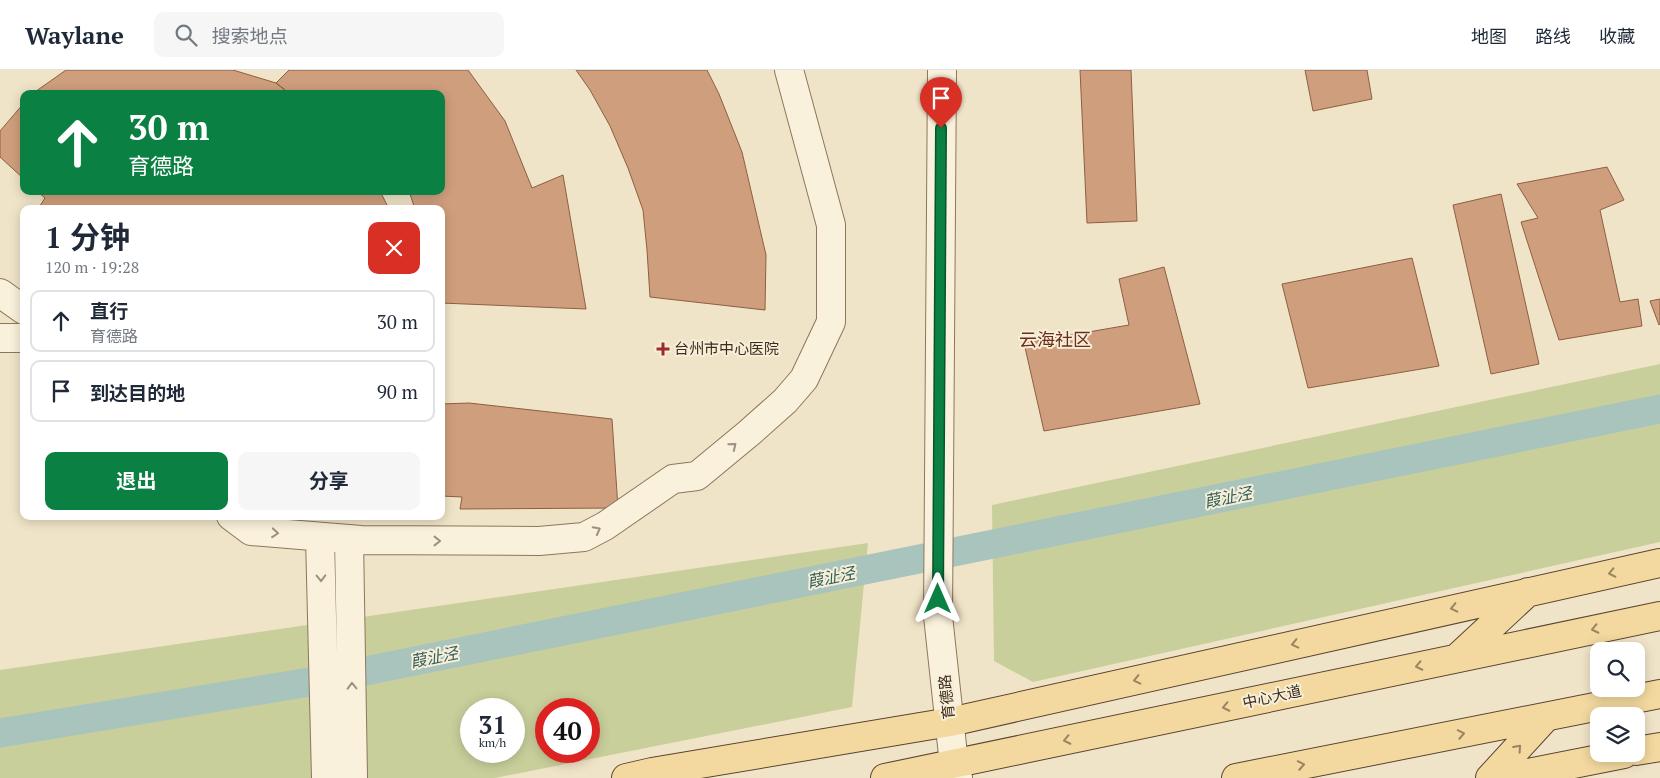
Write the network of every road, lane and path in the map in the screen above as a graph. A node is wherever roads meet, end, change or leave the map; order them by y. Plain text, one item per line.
1 (789, 70) edge
2 (942, 70) edge
3 (0, 293) edge
4 (20, 307) edge
5 (0, 338) edge
6 (20, 338) edge
7 (236, 520) edge
8 (320, 537) junction
9 (349, 539) junction
10 (1660, 563) edge
11 (1530, 591) junction
12 (1660, 616) edge
13 (1458, 658) junction
14 (1660, 694) edge
15 (1546, 717) junction
16 (950, 722) junction
17 (1660, 747) edge
18 (1645, 750) edge
19 (1600, 762) edge
20 (956, 771) edge
21 (1573, 771) edge
22 (326, 778) edge
23 (353, 778) edge
24 (626, 778) edge
25 (885, 778) edge
26 (1236, 778) edge
27 (1490, 778) edge
28 (1503, 778) edge

9 -> 1 street
2 - 16 street, 育德路
3 - 4 street
5 - 6 street
7 -> 8 street
8 - 9 street
8 -> 22 street
23 -> 9 street
10 -> 11 main road
11 - 13 main road
11 -> 16 main road
12 -> 13 main road, 中心大道
13 -> 20 main road, 中心大道
14 - 15 main road
26 -> 15 main road
27 -> 15 main road
16 - 20 street, 育德路
16 - 24 main road
17 - 18 main road
19 - 21 main road
20 - 25 main road, 中心大道
21 - 28 main road

